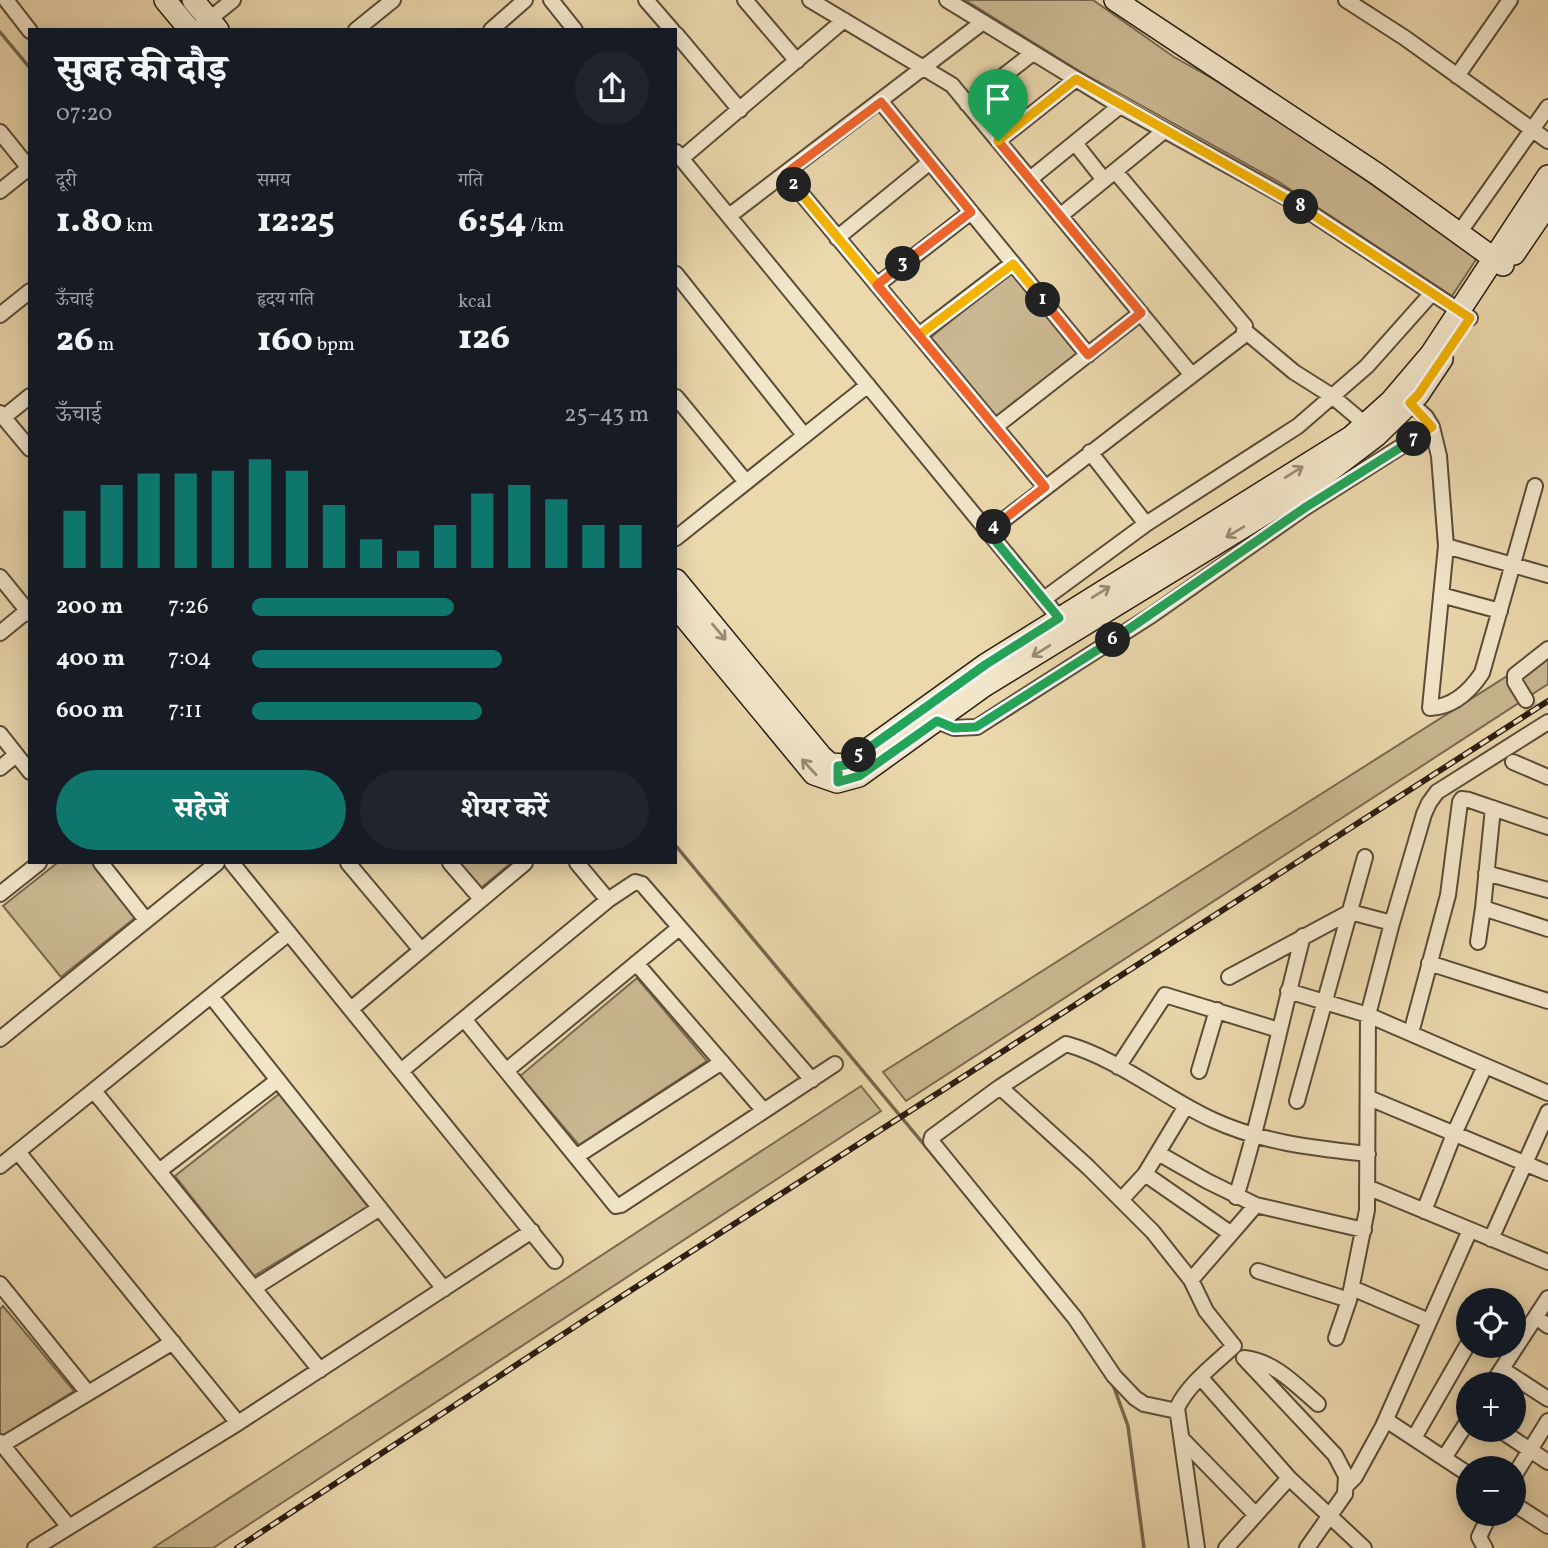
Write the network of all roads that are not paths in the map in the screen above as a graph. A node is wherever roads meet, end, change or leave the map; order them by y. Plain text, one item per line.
1 (6, 0) edge
2 (164, 0) edge
3 (193, 0) edge
4 (393, 0) edge
5 (525, 0) edge
6 (551, 0) edge
7 (745, 0) edge
8 (810, 0) edge
9 (947, 0) edge
10 (1115, 0) edge
11 (1346, 0) edge
12 (1510, 0) edge
13 (229, 1) edge
14 (650, 1) edge
15 (844, 20) junction
16 (983, 22) junction
17 (208, 26) edge
18 (28, 28) edge
19 (188, 28) edge
20 (361, 28) edge
21 (493, 28) edge
22 (573, 28) edge
23 (670, 28) edge
24 (677, 35) edge
25 (1033, 53) junction
26 (797, 61) junction
27 (926, 68) junction
28 (1457, 76) junction
29 (1076, 79) junction
30 (881, 102) junction
31 (968, 104) junction
32 (1120, 106) junction
33 (1548, 107) edge
34 (740, 110) junction
35 (1532, 130) junction
36 (1164, 131) junction
37 (0, 132) edge
38 (998, 141) junction
39 (1548, 141) edge
40 (1075, 143) junction
41 (678, 155) edge
42 (930, 162) junction
43 (28, 166) edge
44 (28, 168) edge
45 (785, 174) junction
46 (1110, 175) junction
47 (1548, 176) edge
48 (1030, 179) junction
49 (0, 191) edge
50 (1548, 204) edge
51 (971, 212) junction
52 (729, 216) junction
53 (1060, 216) junction
54 (1459, 233) junction
55 (838, 238) junction
56 (1500, 262) junction
57 (1013, 264) junction
58 (677, 275) edge
59 (877, 285) junction
60 (28, 293) edge
61 (1432, 293) junction
62 (1141, 313) junction
63 (0, 315) edge
64 (1465, 315) junction
65 (1245, 331) junction
66 (919, 335) junction
67 (1088, 355) junction
68 (1191, 374) junction
69 (868, 385) junction
70 (1332, 396) junction
71 (28, 397) edge
72 (677, 398) edge
73 (1404, 398) junction
74 (2, 415) edge
75 (1365, 424) junction
76 (995, 427) junction
77 (1432, 427) junction
78 (804, 435) junction
79 (28, 447) edge
80 (1090, 452) junction
81 (746, 482) junction
82 (1535, 486) dead end
83 (1045, 487) junction
84 (1280, 515) junction
85 (1146, 523) junction
86 (988, 532) junction
87 (677, 537) edge
88 (1446, 547) junction
89 (1512, 565) junction
90 (1548, 575) edge
91 (0, 577) edge
92 (677, 581) edge
93 (1441, 595) junction
94 (1044, 599) junction
95 (677, 608) edge
96 (1500, 611) junction
97 (28, 612) edge
98 (28, 614) edge
99 (1059, 618) junction
100 (0, 633) edge
101 (1548, 649) edge
102 (1526, 700) tunnel mouth
103 (937, 721) junction
104 (1542, 721) edge
105 (0, 734) edge
106 (16, 755) junction
107 (1513, 762) dead end
108 (0, 768) edge
109 (28, 770) edge
110 (838, 774) junction
111 (1548, 777) edge
112 (1493, 808) junction
113 (1548, 827) edge
114 (1365, 858) dead end
115 (38, 864) edge
116 (102, 864) edge
117 (215, 864) edge
118 (233, 864) edge
119 (349, 864) edge
120 (451, 864) edge
121 (524, 864) edge
122 (579, 864) edge
123 (1486, 873) junction
124 (1548, 890) edge
125 (0, 894) edge
126 (481, 899) junction
127 (608, 900) junction
128 (1483, 908) junction
129 (1350, 912) junction
130 (146, 920) junction
131 (1392, 923) junction
132 (679, 928) junction
133 (1548, 929) edge
134 (289, 933) junction
135 (1303, 936) junction
136 (1478, 942) dead end
137 (421, 950) junction
138 (636, 963) junction
139 (1429, 963) junction
140 (1229, 977) dead end
141 (1289, 991) junction
142 (211, 996) junction
143 (1548, 1001) edge
144 (1325, 1002) junction
145 (351, 1009) junction
146 (1217, 1010) junction
147 (1368, 1015) junction
148 (464, 1019) junction
149 (1279, 1030) junction
150 (2, 1033) edge
151 (1411, 1033) junction
152 (722, 1062) junction
153 (835, 1064) dead end
154 (1485, 1066) junction
155 (1118, 1067) junction
156 (507, 1070) junction
157 (401, 1071) junction
158 (1199, 1071) dead end
159 (278, 1080) junction
160 (812, 1080) junction
161 (1000, 1087) junction
162 (94, 1091) junction
163 (1548, 1093) edge
164 (1369, 1098) junction
165 (1297, 1101) dead end
166 (1186, 1106) junction
167 (764, 1111) junction
168 (1548, 1112) edge
169 (1454, 1134) junction
170 (1255, 1136) junction
171 (18, 1152) junction
172 (1158, 1153) junction
173 (1368, 1154) junction
174 (577, 1156) junction
175 (1525, 1164) junction
176 (0, 1167) edge
177 (159, 1171) junction
178 (1548, 1173) edge
179 (1145, 1174) junction
180 (1367, 1186) junction
181 (1236, 1196) junction
182 (1121, 1200) junction
183 (1255, 1205) junction
184 (380, 1209) junction
185 (1424, 1211) junction
186 (1364, 1230) junction
187 (1470, 1230) junction
188 (532, 1231) junction
189 (1230, 1233) junction
190 (1491, 1239) junction
191 (555, 1261) dead end
192 (1548, 1262) edge
193 (1258, 1271) dead end
194 (1191, 1280) junction
195 (254, 1288) junction
196 (443, 1289) junction
197 (2, 1290) edge
198 (1351, 1294) junction
199 (1548, 1298) edge
200 (1429, 1321) junction
201 (1542, 1321) edge
202 (1336, 1338) dead end
203 (173, 1342) junction
204 (1460, 1358) edge
205 (1502, 1369) junction
206 (320, 1370) junction
207 (1500, 1372) edge
208 (1201, 1378) junction
209 (88, 1393) junction
210 (1548, 1399) edge
211 (1318, 1404) dead end
212 (1177, 1411) junction
213 (1386, 1420) junction
214 (1548, 1421) edge
215 (238, 1423) junction
216 (1414, 1438) junction
217 (1182, 1439) junction
218 (1456, 1440) edge
219 (1518, 1442) edge
220 (1, 1444) edge
221 (1530, 1450) junction
222 (1526, 1456) edge
223 (1444, 1458) junction
224 (1548, 1462) edge
225 (1456, 1466) edge
226 (1289, 1478) junction
227 (1347, 1485) junction
228 (1526, 1512) edge
229 (1256, 1515) junction
230 (1330, 1517) junction
231 (1484, 1526) edge
232 (1548, 1526) edge
233 (69, 1527) junction
234 (35, 1548) edge
235 (1197, 1548) edge
236 (1226, 1548) edge
237 (1307, 1548) edge
238 (1364, 1548) edge
239 (1485, 1548) edge

1 - 18 street
2 - 19 street
3 - 17 street
4 - 20 street
5 - 21 street
6 - 22 street
7 - 26 street
8 - 15 street
9 - 16 street
10 - 54 street
11 - 28 street
12 - 28 street
13 - 17 street
14 - 23 street
15 - 26 street
15 - 27 street
16 - 25 street
16 - 27 street
24 - 34 street
25 - 29 street
25 - 31 street
26 - 34 street
27 - 30 street
27 - 31 street
28 - 35 street
29 - 32 street
29 - 38 street
30 - 42 street
30 - 45 street
31 - 38 street
32 - 36 street
32 - 40 street
33 - 35 street
34 - 41 street
35 - 39 street
35 - 54 street
36 - 46 street
36 - 61 street
37 - 43 street
38 - 48 street
40 - 46 street
40 - 48 street
41 - 52 street
42 - 51 street
42 - 55 street
44 - 49 street
45 - 52 street
45 - 55 street
46 - 53 street
46 - 65 street
47 - 56 street
48 - 53 street
50 - 56 street
51 - 57 street
51 - 59 street
52 - 69 street
53 - 62 street
54 - 56 street
55 - 59 street
56 - 64 street
57 - 66 street
57 - 67 street
58 - 78 street
59 - 66 street
60 - 63 street
61 - 64 street
61 - 70 street
62 - 67 street
62 - 68 street
64 - 73 street
65 - 68 street
65 - 70 street
66 - 76 street
67 - 76 street
68 - 80 street
69 - 78 street
69 - 86 street
70 - 75 street
70 - 85 street
71 - 74 street
72 - 81 street
73 - 75 street
73 - 77 street
73 - 84 street
74 - 79 street
99 -> 75 street
76 - 83 street
77 - 84 street
77 - 88 street
78 - 81 street
80 - 83 street
80 - 85 street
81 - 87 street
82 - 89 street
83 - 86 street
84 -> 103 street
84 - 103 street
85 - 94 street
86 - 94 street
88 - 89 street
88 - 93 street
89 - 90 street
89 - 96 street
91 - 97 street
92 -> 110 street
93 - 96 street
93 - 96 street
94 - 99 street
110 -> 95 street
98 - 100 street
99 - 110 street
101 - 102 street
103 - 110 street
104 - 131 street
105 - 106 street
106 - 108 street
106 - 109 street
107 - 111 street
112 - 113 street
112 - 123 street
112 - 139 street
114 - 129 street
115 - 125 street
116 - 130 street
117 - 130 street
118 - 134 street
119 - 137 street
120 - 126 street
121 - 126 street
122 - 127 street
123 - 124 street
123 - 128 street
126 - 137 street
127 - 132 street
127 - 148 street
128 - 133 street
128 - 136 street
129 - 131 street
129 - 135 street
129 - 144 street
130 - 150 street
131 - 147 street
132 - 138 street
132 - 160 street
134 - 142 street
134 - 145 street
135 - 140 street
135 - 141 street
137 - 145 street
138 - 152 street
138 - 156 street
139 - 143 street
139 - 151 street
141 - 144 street
141 - 149 street
142 - 159 street
142 - 162 street
144 - 147 street
144 - 165 street
145 - 157 street
146 - 149 street
146 - 155 street
146 - 158 street
147 - 151 street
147 - 164 street
148 - 156 street
148 - 157 street
149 - 170 street
151 - 154 street
152 - 167 street
152 - 174 street
153 - 160 street
154 - 163 street
154 - 169 street
155 - 161 street
155 - 166 street
156 - 174 street
157 - 188 street
159 - 177 street
159 - 184 street
160 - 167 street
161 - 182 street
161 - 212 street
162 - 171 street
162 - 177 street
164 - 169 street
164 - 173 street
166 - 170 street
166 - 172 street
167 - 174 street
168 - 175 street
169 - 175 street
169 - 185 street
170 - 173 street
170 - 181 street
171 - 176 street
171 - 203 street
172 - 179 street
172 - 181 street
173 - 180 street
175 - 178 street
175 - 190 street
177 - 195 street
179 - 182 street
179 - 189 street
180 - 185 street
180 - 186 street
181 - 183 street
182 - 194 street
183 - 186 street
183 - 189 street
184 - 195 street
184 - 196 street
185 - 187 street
186 - 198 street
187 - 190 street
187 - 200 street
188 - 191 street
188 - 196 street
189 - 194 street
190 - 192 street
193 - 198 street
194 - 208 street
195 - 206 street
196 - 206 street
197 - 209 street
198 - 200 street
198 - 202 street
199 - 201 street
200 - 213 street
201 - 205 street
203 - 209 street
203 - 215 street
204 - 216 street
205 - 207 street
205 - 210 street
206 - 215 street
208 - 212 street
208 - 226 street
209 - 220 street
211 - 227 street
212 - 217 street
213 - 216 street
213 - 227 street
214 - 221 street
215 - 233 street
216 - 223 street
217 - 229 street
217 - 235 street
218 - 223 street
219 - 221 street
220 - 233 street
221 - 222 street
221 - 224 street
223 - 225 street
226 - 229 street
226 - 230 street
227 - 230 street
228 - 232 street
229 - 236 street
230 - 237 street
230 - 238 street
231 - 239 street
233 - 234 street

